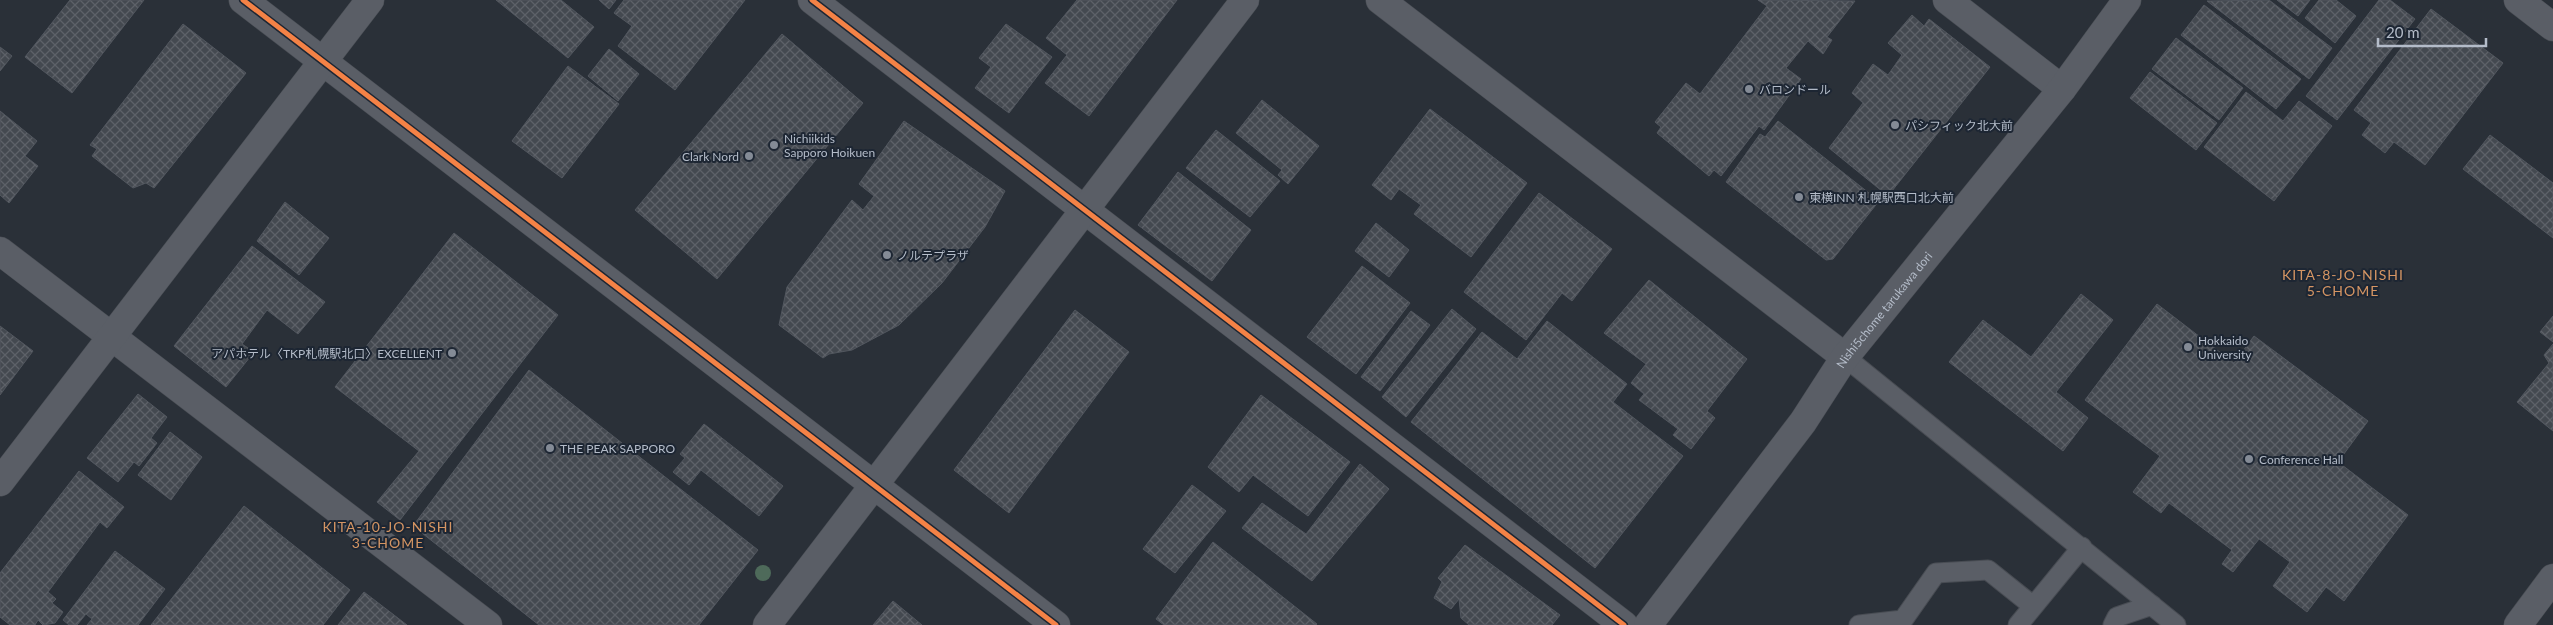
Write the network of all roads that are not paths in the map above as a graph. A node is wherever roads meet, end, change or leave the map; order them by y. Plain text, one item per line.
1 (243, 0) edge
2 (370, 0) edge
3 (812, 0) edge
4 (1246, 0) edge
5 (1380, 0) edge
6 (1947, 0) edge
7 (2127, 0) edge
8 (2518, 0) edge
9 (2553, 27) edge
10 (323, 61) junction
11 (2062, 89) junction
12 (1084, 209) junction
13 (0, 251) edge
14 (112, 337) junction
15 (1845, 357) junction
16 (0, 482) edge
17 (875, 485) junction
18 (2082, 548) junction
19 (2553, 578) edge
20 (2152, 605) junction
21 (2033, 606) junction
22 (1868, 624) edge
23 (488, 625) edge
24 (767, 625) edge
25 (1056, 625) edge
26 (1624, 625) edge
27 (1648, 625) edge
28 (2018, 625) edge
29 (2113, 625) edge
30 (2176, 625) edge
31 (2518, 625) edge

1 - 10 street
2 - 10 street
3 - 12 street
4 - 12 street
5 - 15 street
6 - 11 street
7 - 11 street, Nishi5chome tarukawa dori
8 - 9 street
10 - 14 street
10 - 17 street
11 - 15 street, Nishi5chome tarukawa dori
12 - 17 street
12 - 26 street
13 - 14 street
14 - 16 street
14 - 23 street
15 - 18 lane
15 - 27 street, Nishi5chome tarukawa dori
17 - 24 street
17 - 25 street
18 - 20 lane
18 - 21 lane
19 - 31 street
20 - 29 lane
20 - 30 lane
21 - 22 lane
21 - 28 lane

